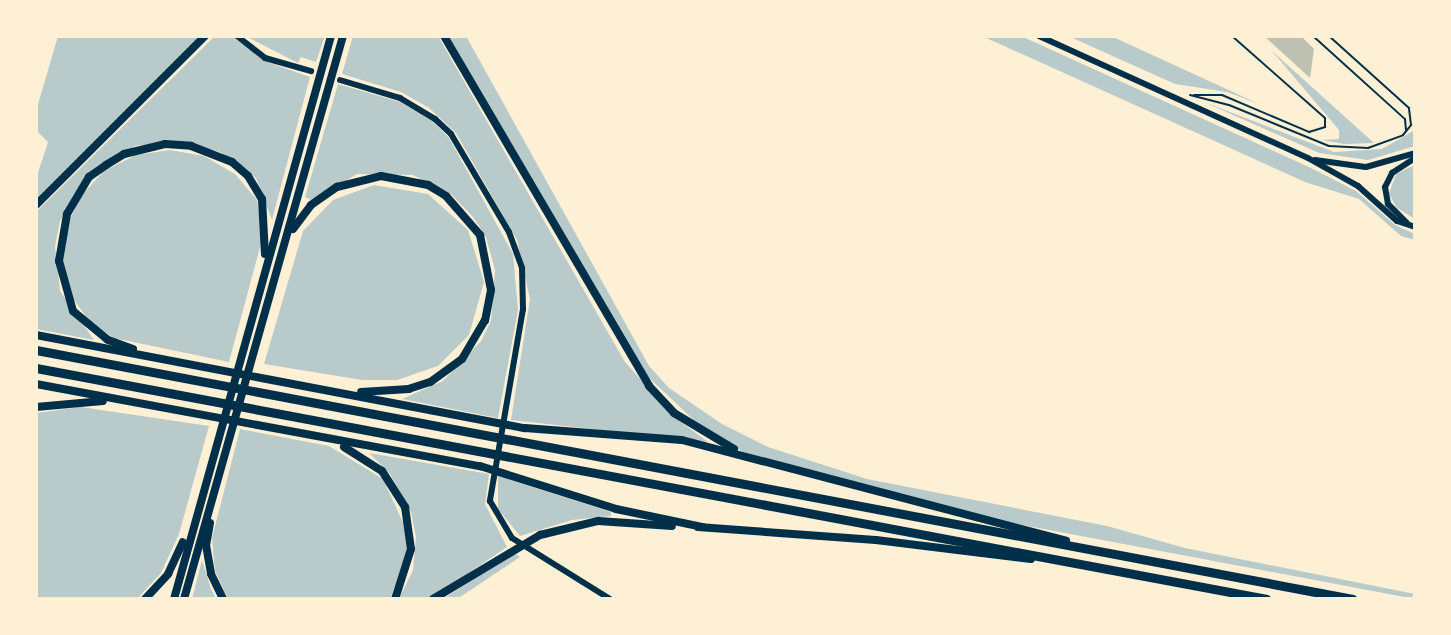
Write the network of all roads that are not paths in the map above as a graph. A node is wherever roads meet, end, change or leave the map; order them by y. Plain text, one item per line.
1 (205, 36) edge
2 (237, 36) edge
3 (331, 36) edge
4 (343, 36) edge
5 (444, 36) edge
6 (1039, 36) edge
7 (1232, 36) edge
8 (1313, 36) edge
9 (1329, 36) edge
10 (311, 71) dead end
11 (340, 80) dead end
12 (1190, 95) junction
13 (1173, 96) junction
14 (1403, 135) junction
15 (1415, 156) edge
16 (1308, 158) junction
17 (36, 205) edge
18 (1413, 226) edge
19 (286, 244) junction
20 (263, 276) junction
21 (36, 335) edge
22 (36, 350) edge
23 (156, 358) junction
24 (36, 368) edge
25 (36, 384) edge
26 (340, 391) junction
27 (125, 402) junction
28 (36, 407) edge
29 (333, 442) junction
30 (746, 454) junction
31 (204, 485) junction
32 (216, 488) junction
33 (703, 527) junction
34 (1160, 563) junction
35 (1084, 565) junction
36 (145, 599) edge
37 (174, 599) edge
38 (184, 599) edge
39 (223, 599) edge
40 (395, 599) edge
41 (433, 599) edge
42 (610, 599) edge
43 (1267, 599) edge
44 (1353, 599) edge

1 - 17 highway
2 - 10 street
3 - 20 highway
4 - 19 highway
5 - 30 highway
6 - 13 street
7 - 12 lane
8 - 14 lane
9 - 14 lane
11 - 42 street
12 - 13 lane
12 - 14 lane
13 - 16 street
15 - 16 street
15 - 18 street
16 - 18 street
19 - 26 highway
19 - 32 highway
20 - 23 highway
20 - 31 highway
21 - 23 highway
22 - 34 highway
23 - 26 highway
24 - 35 highway
25 - 27 highway
26 - 30 highway
27 - 28 highway
27 - 29 highway
29 - 33 highway
29 - 40 highway
30 - 34 highway
31 - 36 highway
31 - 37 highway
32 - 38 highway
32 - 39 highway
33 - 35 highway
33 - 41 highway
34 - 44 highway
35 - 43 highway

